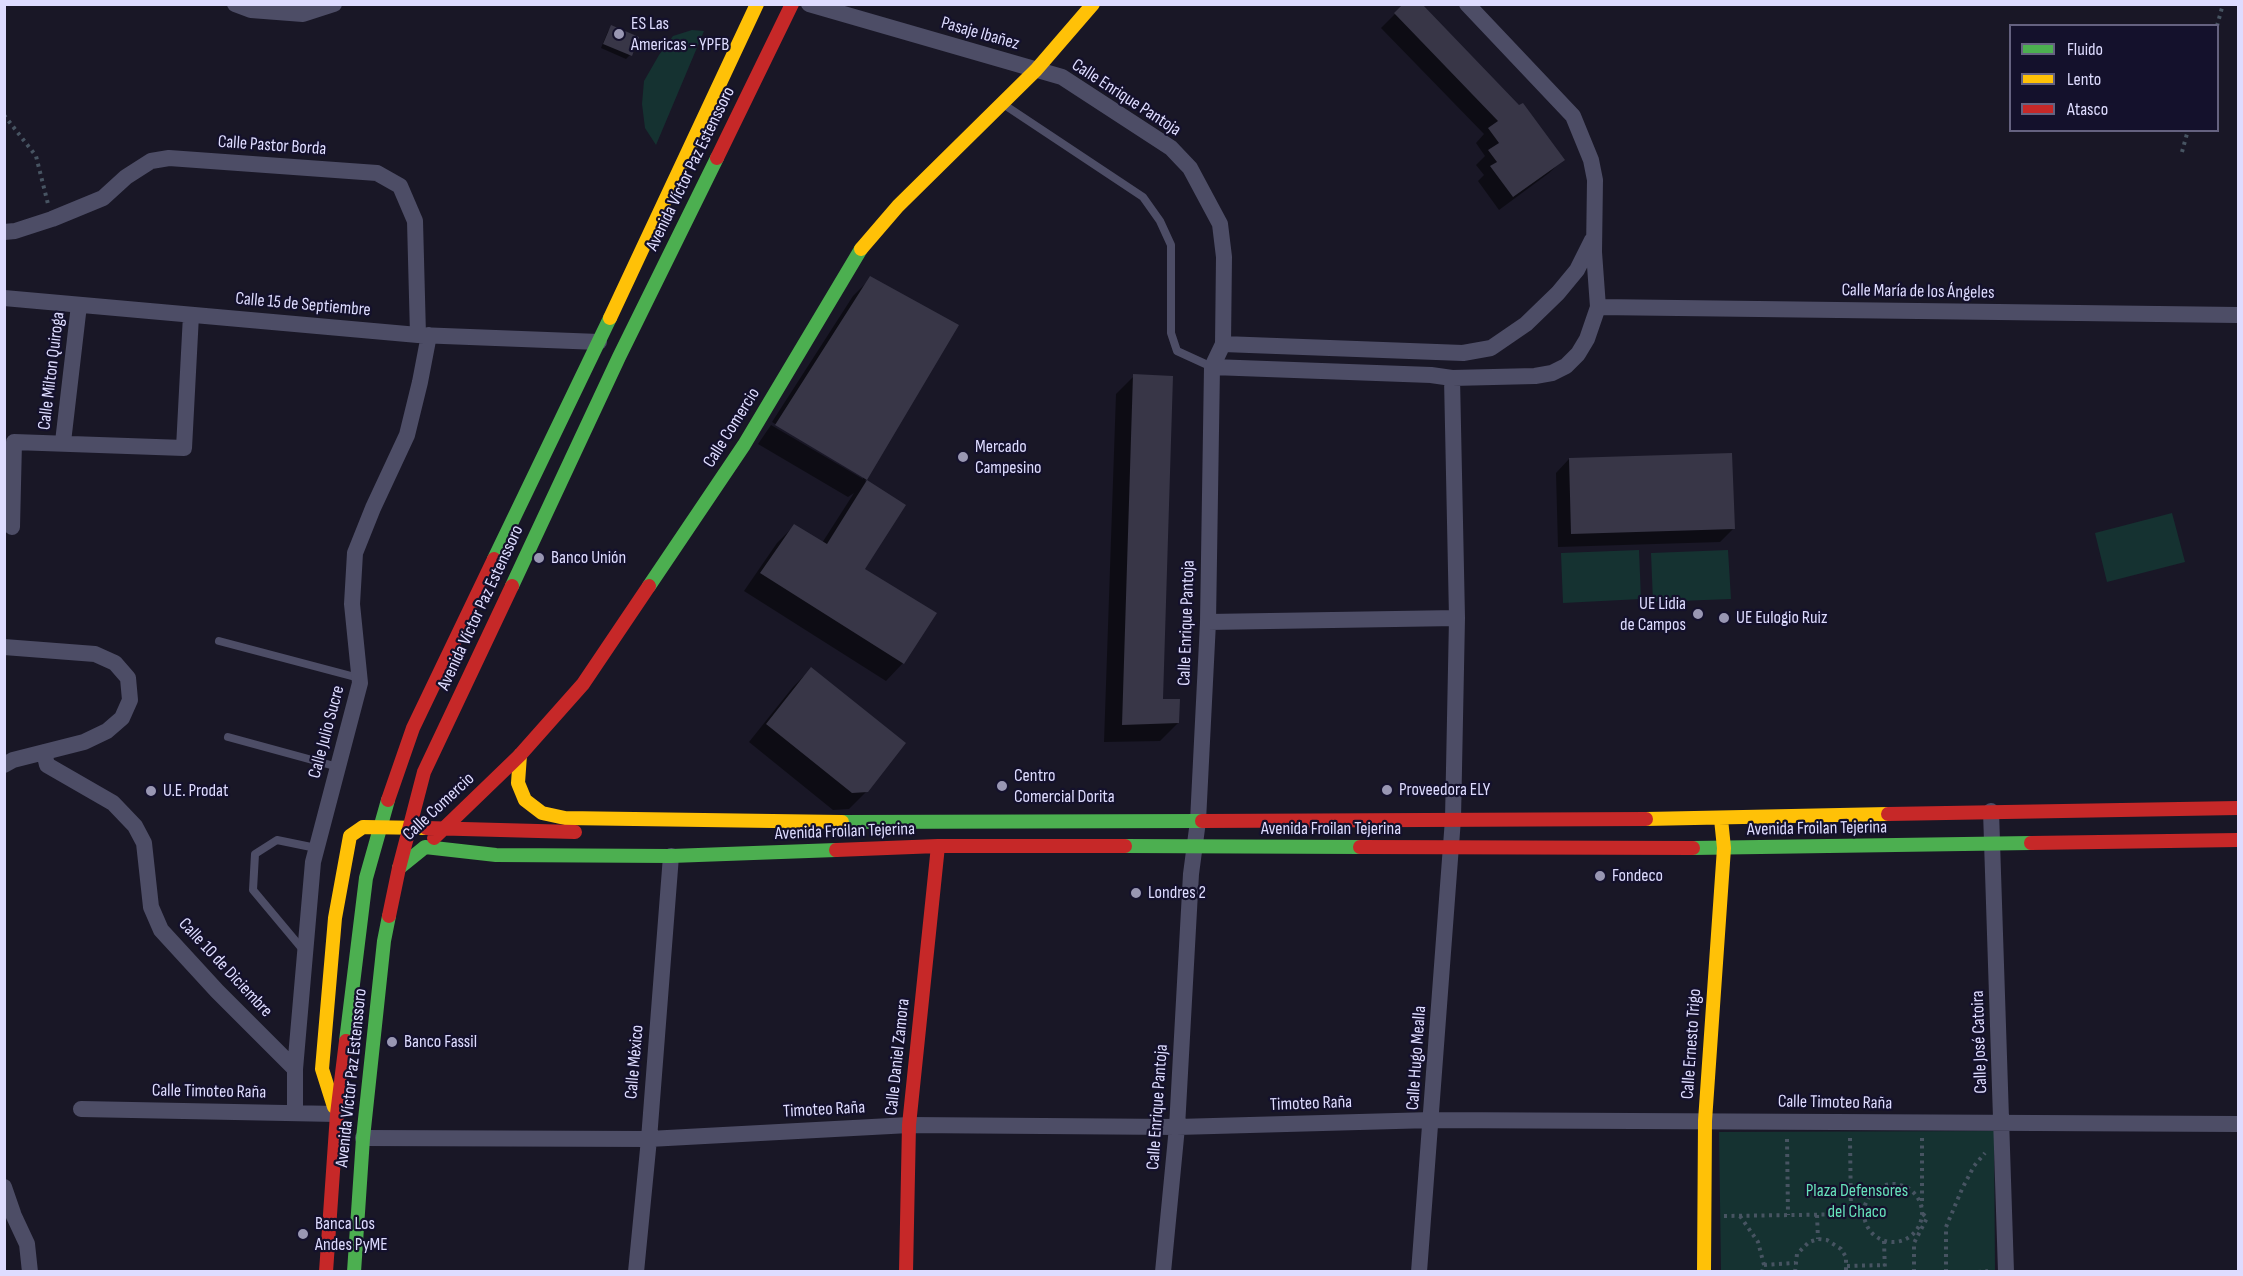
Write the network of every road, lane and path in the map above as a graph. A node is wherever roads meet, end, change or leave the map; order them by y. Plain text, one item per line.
1 (235, 4) edge
2 (334, 4) edge
3 (757, 4) edge
4 (792, 4) edge
5 (809, 4) edge
6 (1093, 4) edge
7 (1467, 4) edge
8 (2223, 4) edge
9 (2218, 24) edge
10 (1036, 70) junction
11 (1002, 104) junction
12 (4, 115) edge
13 (2187, 132) edge
14 (2182, 152) dead end
15 (52, 219) junction
16 (4, 232) edge
17 (1594, 236) junction
18 (4, 298) edge
19 (80, 305) junction
20 (1598, 307) junction
21 (190, 315) junction
22 (2238, 315) edge
23 (423, 335) junction
24 (598, 342) junction
25 (1223, 345) junction
26 (1212, 367) junction
27 (1452, 378) junction
28 (63, 442) junction
29 (12, 527) dead end
30 (1457, 618) junction
31 (1208, 621) junction
32 (219, 641) dead end
33 (4, 646) edge
34 (360, 678) junction
35 (228, 737) dead end
36 (44, 752) junction
37 (520, 755) junction
38 (4, 765) edge
39 (338, 767) junction
40 (2238, 808) edge
41 (1991, 811) junction
42 (1453, 819) junction
43 (1721, 819) junction
44 (1198, 821) junction
45 (828, 822) junction
46 (591, 833) dead end
47 (785, 835) dead end
48 (2238, 840) edge
49 (1992, 844) junction
50 (938, 846) junction
51 (1194, 846) junction
52 (425, 847) junction
53 (1452, 847) junction
54 (316, 848) junction
55 (1724, 848) junction
56 (671, 856) junction
57 (399, 868) junction
58 (304, 951) junction
59 (295, 1070) junction
60 (81, 1108) dead end
61 (295, 1113) junction
62 (337, 1114) junction
63 (1432, 1120) junction
64 (1705, 1121) junction
65 (2003, 1124) junction
66 (2238, 1124) edge
67 (909, 1125) junction
68 (1177, 1127) junction
69 (1922, 1131) dead end
70 (1787, 1132) dead end
71 (1849, 1132) dead end
72 (363, 1138) junction
73 (649, 1140) junction
74 (1987, 1151) dead end
75 (4, 1187) edge
76 (9, 1209) edge
77 (1922, 1212) junction
78 (1851, 1214) junction
79 (1864, 1214) junction
80 (1788, 1215) junction
81 (1817, 1215) junction
82 (1720, 1216) dead end
83 (1740, 1216) junction
84 (1818, 1239) junction
85 (1884, 1240) junction
86 (1795, 1263) junction
87 (1764, 1265) junction
88 (1885, 1265) junction
89 (1847, 1269) edge
90 (30, 1272) edge
91 (326, 1272) edge
92 (354, 1272) edge
93 (636, 1272) edge
94 (906, 1272) edge
95 (1163, 1272) edge
96 (1419, 1272) edge
97 (1704, 1272) edge
98 (1762, 1272) edge
99 (1795, 1272) edge
100 (1885, 1272) edge
101 (1914, 1272) edge
102 (1946, 1272) edge
103 (2006, 1272) edge

1 - 2 street
3 - 24 main road, Avenida Víctor Paz Estenssoro
4 - 57 main road, Avenida Víctor Paz Estenssoro
5 - 10 street, Pasaje Ibañez
6 - 10 main road, Calle Comercio
7 - 17 street
8 - 9 path
10 - 11 main road, Calle Comercio
10 - 25 street, Calle Enrique Pantoja
11 - 26 lane
11 - 37 main road, Calle Comercio
12 - 15 path
13 - 14 path
15 - 16 street, Calle Pastor Borda
15 - 23 street, Calle Pastor Borda
17 - 20 street
17 - 25 street
18 - 19 street, Calle 15 de Septiembre
19 - 21 street, Calle 15 de Septiembre
19 - 28 street, Calle Milton Quiroga
20 - 22 street, Calle María de los Ángeles
20 - 27 street
21 - 23 street, Calle 15 de Septiembre
21 - 28 street
23 - 24 street, Calle 15 de Septiembre
23 - 34 street, Calle Julio Sucre
24 - 62 main road, Avenida Víctor Paz Estenssoro
25 - 26 street, Calle Enrique Pantoja
26 - 27 street
26 - 31 street, Calle Enrique Pantoja
27 - 30 street, Calle Hugo Mealla
28 - 29 street
30 - 31 street
30 - 42 street, Calle Hugo Mealla
31 - 44 street, Calle Enrique Pantoja
32 - 34 lane
33 - 36 street
34 - 39 street, Calle Julio Sucre
35 - 39 lane
36 - 38 street
36 - 59 street, Calle 10 de Diciembre
37 - 45 main road, Avenida Froilan Tejerina
37 - 52 main road, Calle Comercio
39 - 54 street, Calle Julio Sucre
40 - 41 main road, Avenida Froilan Tejerina
41 - 43 main road, Avenida Froilan Tejerina
41 - 49 street, Calle José Catoira
42 - 43 main road, Avenida Froilan Tejerina
42 - 44 main road, Avenida Froilan Tejerina
42 - 53 street, Calle Hugo Mealla
43 - 55 main road, Calle Ernesto Trigo
44 - 45 main road, Avenida Froilan Tejerina
44 - 51 street, Calle Enrique Pantoja
45 - 47 main road
46 - 62 main road
48 - 49 main road, Avenida Froilan Tejerina
49 - 55 main road, Avenida Froilan Tejerina
49 - 65 street, Calle José Catoira
50 - 51 main road, Avenida Froilan Tejerina
50 - 56 main road, Avenida Froilan Tejerina
50 - 67 main road, Calle Daniel Zamora
51 - 53 main road, Avenida Froilan Tejerina
51 - 68 street, Calle Enrique Pantoja
52 - 56 main road, Avenida Froilan Tejerina
52 - 57 main road, Calle Comercio
53 - 55 main road, Avenida Froilan Tejerina
53 - 63 street, Calle Hugo Mealla
54 - 58 street, Calle Julio Sucre
54 - 58 lane
55 - 64 main road, Calle Ernesto Trigo
56 - 73 street, Calle México
57 - 72 main road, Avenida Víctor Paz Estenssoro
58 - 59 street, Calle Julio Sucre
59 - 61 street, Calle Julio Sucre
60 - 61 street, Calle Timoteo Raña
61 - 62 street, Calle Timoteo Raña
62 - 91 main road, Avenida Víctor Paz Estenssoro
63 - 64 street, Calle Timoteo Raña
63 - 68 street, Timoteo Raña
63 - 96 street, Calle Hugo Mealla
64 - 65 street, Calle Timoteo Raña
64 - 97 main road, Calle Ernesto Trigo
65 - 66 street, Calle Timoteo Raña
65 - 103 street, Calle José Catoira
67 - 68 street, Timoteo Raña
67 - 73 street, Timoteo Raña
67 - 94 main road, Calle Daniel Zamora
68 - 95 street, Calle Enrique Pantoja
69 - 77 path
70 - 80 path
71 - 78 path
72 - 73 street, Timoteo Raña
72 - 92 main road, Avenida Víctor Paz Estenssoro
73 - 93 street, Calle México
74 - 102 path
75 - 76 street
76 - 90 street
77 - 79 path
77 - 85 path
77 - 101 path
78 - 79 path
78 - 81 path
79 - 85 path
80 - 81 path
80 - 83 path
81 - 84 path
82 - 83 path
83 - 87 path
84 - 86 path
84 - 89 path
85 - 88 path
86 - 87 path
86 - 99 path
87 - 98 path
88 - 89 path
88 - 100 path

